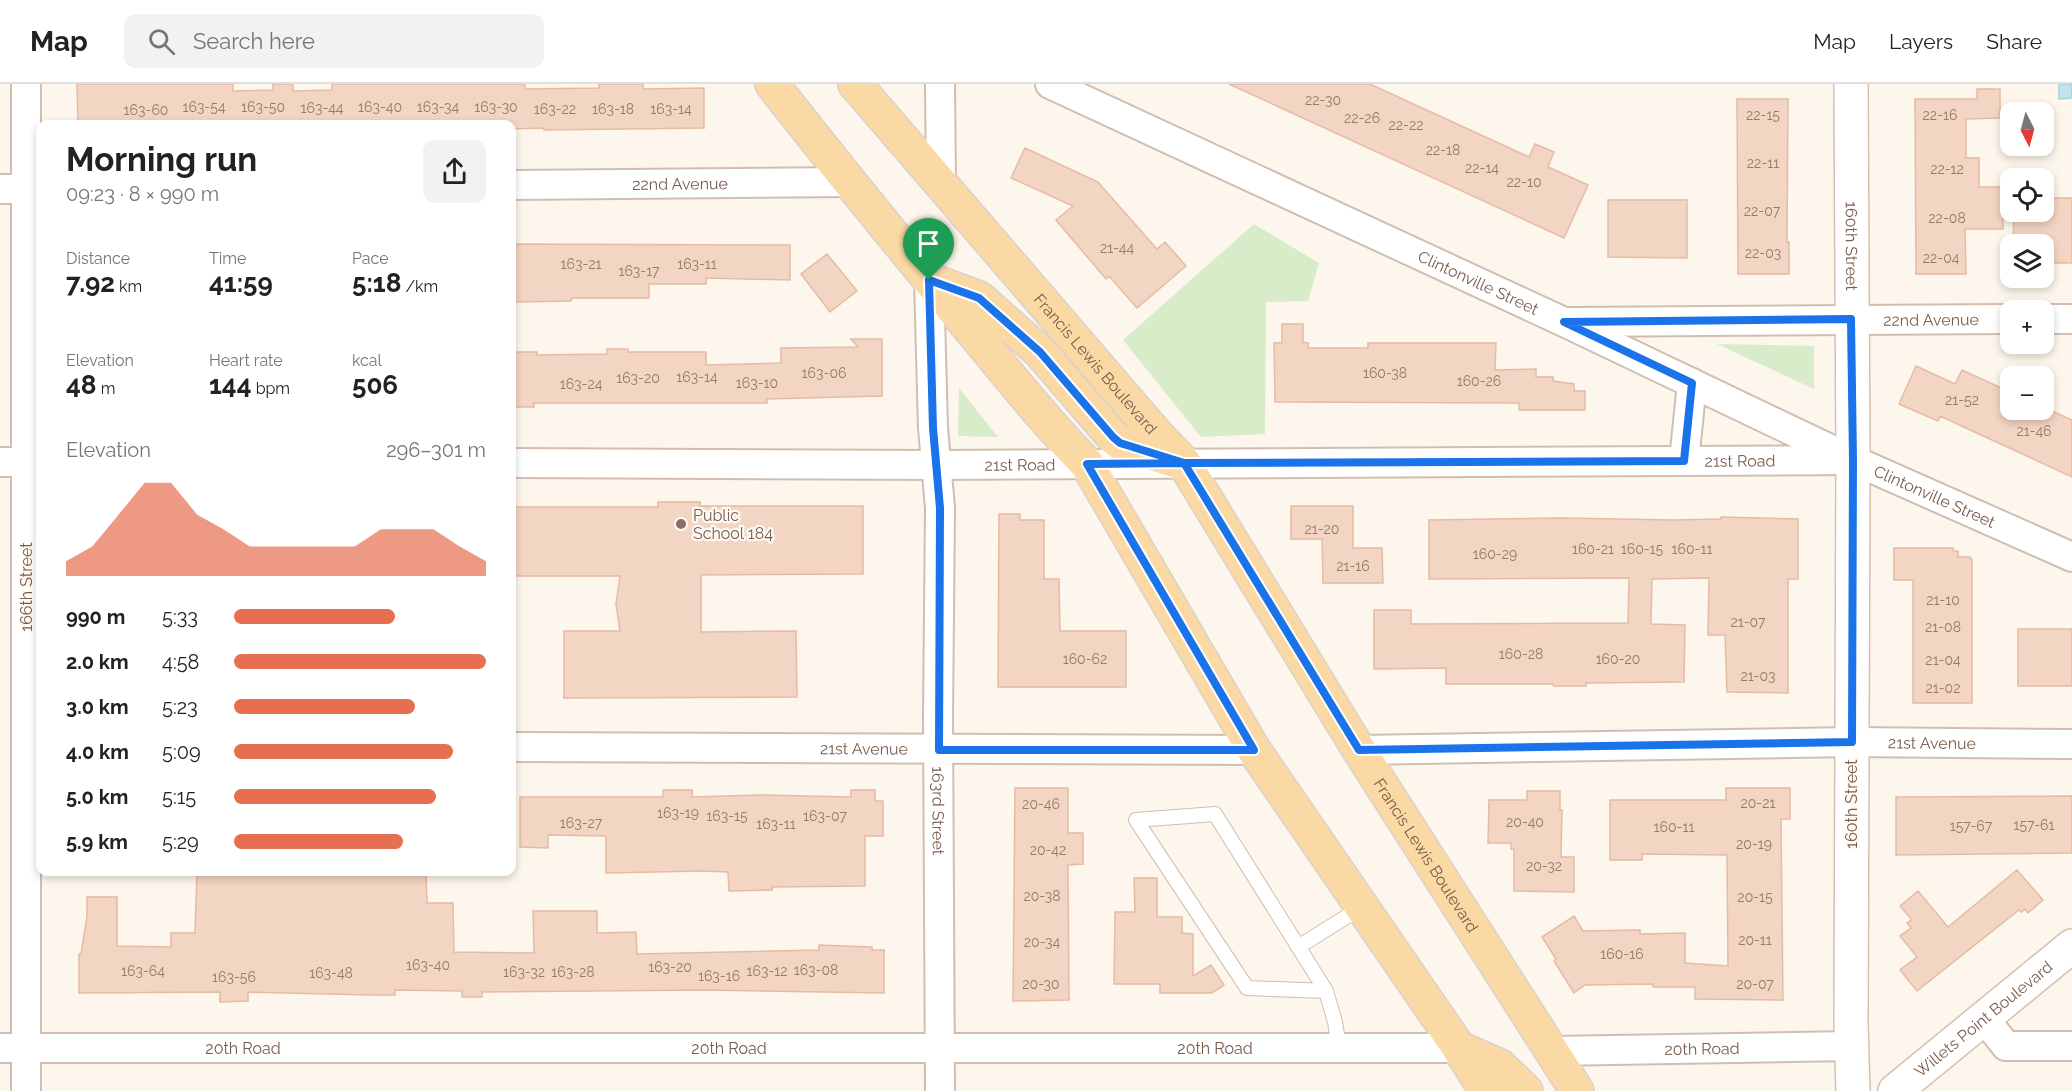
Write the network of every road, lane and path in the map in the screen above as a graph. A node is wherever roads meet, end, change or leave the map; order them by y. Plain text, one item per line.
1 (26, 84) edge
2 (772, 84) edge
3 (855, 84) edge
4 (940, 84) edge
5 (1050, 84) edge
6 (1851, 84) edge
7 (849, 182) junction
8 (941, 183) junction
9 (516, 185) edge
10 (22, 189) edge
11 (929, 280) junction
12 (1851, 319) junction
13 (2000, 319) edge
14 (2054, 319) edge
15 (2072, 319) edge
16 (1564, 322) junction
17 (1692, 383) junction
18 (1853, 460) junction
19 (1684, 461) junction
20 (22, 462) edge
21 (516, 463) edge
22 (1184, 463) junction
23 (1087, 464) junction
24 (936, 465) junction
25 (2072, 557) edge
26 (1852, 742) junction
27 (22, 744) edge
28 (2072, 744) edge
29 (516, 747) edge
30 (939, 750) junction
31 (1254, 750) junction
32 (1359, 750) junction
33 (1362, 908) junction
34 (2072, 946) edge
35 (1298, 947) junction
36 (1326, 991) junction
37 (1984, 1018) junction
38 (1851, 1046) junction
39 (2072, 1046) edge
40 (940, 1047) junction
41 (1339, 1047) junction
42 (13, 1048) edge
43 (1459, 1048) junction
44 (1552, 1051) junction
45 (26, 1091) edge
46 (940, 1091) edge
47 (1486, 1091) edge
48 (1526, 1091) edge
49 (1576, 1091) edge
50 (1853, 1091) edge
51 (1895, 1091) edge

1 - 10 street, 166th Street
2 - 7 main road
3 - 8 main road, Francis Lewis Boulevard
4 - 8 street
5 - 16 street, Clintonville Street
6 - 12 street, 160th Street
7 - 9 street, 22nd Avenue
7 - 11 main road
8 - 22 main road, Francis Lewis Boulevard
10 - 20 street, 166th Street
11 - 22 main road
11 - 23 main road
11 - 24 street, 163rd Street
12 - 13 street, 22nd Avenue
12 - 16 street, 22nd Avenue
12 - 18 street, 160th Street
14 - 15 street
16 - 17 street, Clintonville Street
17 - 18 street, Clintonville Street
17 - 19 street
18 - 19 street, 21st Road
18 - 25 street, Clintonville Street
18 - 26 street, 160th Street
19 - 22 street, 21st Road
20 - 27 street, 166th Street
21 - 24 street, 21st Road
22 - 23 street, 21st Road
22 - 32 main road, Francis Lewis Boulevard
23 - 24 street, 21st Road
23 - 31 main road
24 - 30 street, 163rd Street
26 - 28 street, 21st Avenue
26 - 32 street, 21st Avenue
26 - 38 street, 160th Street
27 - 42 street, 166th Street
29 - 30 street, 21st Avenue
30 - 31 street, 21st Avenue
30 - 40 street, 163rd Street
31 - 33 main road
32 - 44 main road, Francis Lewis Boulevard
33 - 35 lane
33 - 43 main road
34 - 37 street, Willets Point Boulevard
35 - 36 lane
35 - 36 lane
36 - 41 lane
37 - 39 street
37 - 51 street, Willets Point Boulevard
38 - 44 street, 20th Road
38 - 50 street, 160th Street
40 - 41 street, 20th Road
40 - 42 street, 20th Road
40 - 46 street, 163rd Street
41 - 43 street, 20th Road
42 - 45 street, 166th Street
43 - 47 main road
43 - 48 main road
44 - 49 main road, Francis Lewis Boulevard

